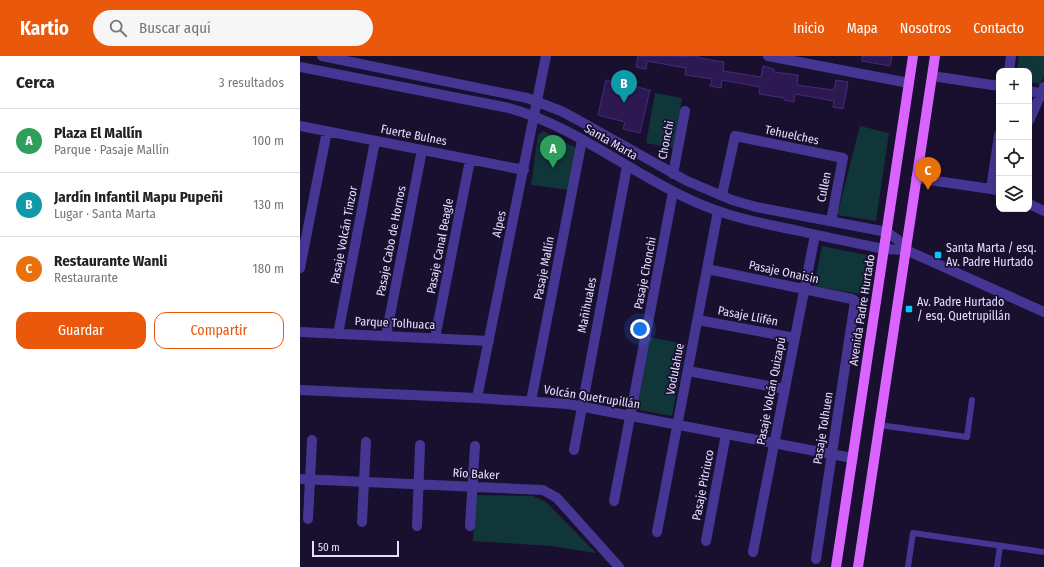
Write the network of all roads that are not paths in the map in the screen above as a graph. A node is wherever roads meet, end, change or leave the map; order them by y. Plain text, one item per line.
1 (322, 56) edge
2 (546, 56) edge
3 (768, 56) edge
4 (913, 56) edge
5 (935, 56) edge
6 (1011, 56) edge
7 (300, 67) edge
8 (1009, 68) edge
9 (932, 76) junction
10 (909, 83) junction
11 (996, 86) edge
12 (1032, 91) edge
13 (1043, 92) edge
14 (537, 102) junction
15 (685, 111) dead end
16 (1032, 115) edge
17 (535, 116) junction
18 (300, 126) edge
19 (327, 131) junction
20 (582, 140) junction
21 (999, 140) edge
22 (375, 141) junction
23 (422, 150) junction
24 (843, 158) joint
25 (470, 160) junction
26 (627, 166) junction
27 (524, 170) junction
28 (673, 174) junction
29 (998, 176) edge
30 (916, 178) junction
31 (996, 190) edge
32 (673, 192) junction
33 (722, 195) junction
34 (1032, 205) edge
35 (718, 211) junction
36 (1044, 211) edge
37 (831, 221) junction
38 (887, 232) junction
39 (815, 234) junction
40 (884, 249) junction
41 (906, 250) junction
42 (300, 268) edge
43 (707, 269) junction
44 (804, 289) junction
45 (855, 301) joint
46 (1044, 312) edge
47 (698, 320) junction
48 (300, 332) edge
49 (338, 334) junction
50 (386, 336) junction
51 (435, 338) junction
52 (795, 338) junction
53 (489, 341) junction
54 (688, 371) junction
55 (785, 389) junction
56 (300, 390) edge
57 (477, 398) junction
58 (972, 400) dead end
59 (531, 401) junction
60 (581, 406) junction
61 (631, 415) junction
62 (678, 424) junction
63 (880, 425) junction
64 (726, 434) junction
65 (312, 440) dead end
66 (366, 442) dead end
67 (774, 443) junction
68 (420, 445) dead end
69 (475, 446) dead end
70 (574, 450) dead end
71 (832, 454) junction
72 (852, 458) junction
73 (305, 479) edge
74 (364, 482) junction
75 (419, 484) junction
76 (473, 487) junction
77 (614, 501) dead end
78 (308, 519) dead end
79 (362, 522) dead end
80 (417, 526) dead end
81 (470, 526) dead end
82 (657, 532) dead end
83 (706, 541) dead end
84 (1000, 546) junction
85 (753, 552) dead end
86 (1044, 552) edge
87 (816, 559) dead end
88 (619, 567) edge
89 (836, 567) edge
90 (858, 567) edge
91 (908, 567) edge
92 (997, 567) edge

1 - 14 street, Santa Marta
2 - 14 street, Alpes
3 - 10 street
4 - 10 main road, Avenida Padre Hurtado
5 - 9 main road
6 - 8 street
7 - 17 street, Santa Marta
9 - 11 street
9 - 30 main road
10 - 38 main road, Avenida Padre Hurtado
12 - 13 street
13 - 16 street
14 - 17 street, Alpes
14 - 28 street, Santa Marta
15 - 28 street, Chonchi
17 - 20 street, Santa Marta
17 - 27 street, Alpes
18 - 19 street, Fuerte Bulnes
19 - 22 street, Fuerte Bulnes
19 - 42 street
20 - 26 street, Santa Marta
20 - 59 street, Pasaje Mallín
21 - 29 street
22 - 23 street, Fuerte Bulnes
22 - 49 street, Pasaje Volcán Tinzor
23 - 25 street, Fuerte Bulnes
23 - 50 street, Pasaje Cabo de Hornos
24 - 33 street, Tehuelches
24 - 37 street, Cullen
25 - 27 street, Fuerte Bulnes
25 - 51 street, Pasaje Canal Beagle
26 - 32 street, Santa Marta
26 - 60 street, Mañihuales
27 - 53 street, Alpes
28 - 33 street, Santa Marta
30 - 31 street
30 - 41 main road
32 - 35 street, Santa Marta
32 - 61 street, Pasaje Chonchi
33 - 37 street, Santa Marta
34 - 36 street
35 - 39 street, Santa Marta
35 - 43 street, Vodulahue
37 - 38 street, Santa Marta
38 - 40 main road, Avenida Padre Hurtado
38 - 41 street, Santa Marta
39 - 40 street, Santa Marta
39 - 44 street, Pasaje Volcán Quizapú
40 - 41 street, Santa Marta
40 - 72 main road, Avenida Padre Hurtado
41 - 46 street, Santa Marta
41 - 63 main road
43 - 44 street, Pasaje Onaisin
43 - 47 street, Vodulahue
44 - 45 street, Pasaje Onaisin
44 - 52 street, Pasaje Volcán Quizapú
45 - 71 street, Pasaje Tolhuen
47 - 52 street, Pasaje Llifén
47 - 54 street, Vodulahue
48 - 49 street, Parque Tolhuaca
49 - 50 street, Parque Tolhuaca
50 - 51 street, Parque Tolhuaca
51 - 53 street, Parque Tolhuaca
52 - 55 street, Pasaje Volcán Quizapú
53 - 57 street, Alpes
54 - 55 street
54 - 62 street, Vodulahue
55 - 67 street, Pasaje Volcán Quizapú
56 - 57 street, Volcán Quetrupillán
57 - 59 street, Volcán Quetrupillán
58 - 63 lane
59 - 60 street, Volcán Quetrupillán
60 - 61 street, Volcán Quetrupillán
60 - 70 street, Mañihuales
61 - 62 street, Volcán Quetrupillán
61 - 77 street, Pasaje Chonchi
62 - 64 street, Volcán Quetrupillán
62 - 82 street, Vodulahue
63 - 90 main road
64 - 67 street, Volcán Quetrupillán
64 - 83 street, Pasaje Pitriuco
65 - 73 street
66 - 74 street
67 - 71 street, Volcán Quetrupillán
67 - 85 street, Pasaje Volcán Quizapú
68 - 75 street
69 - 76 street
71 - 72 street, Volcán Quetrupillán
71 - 87 street, Pasaje Tolhuen
72 - 89 main road, Avenida Padre Hurtado
73 - 74 street, Río Baker
73 - 78 street
74 - 75 street, Río Baker
74 - 79 street
75 - 76 street, Río Baker
75 - 80 street
76 - 81 street
76 - 88 street, Río Baker
84 - 86 lane
84 - 91 lane
84 - 92 lane

